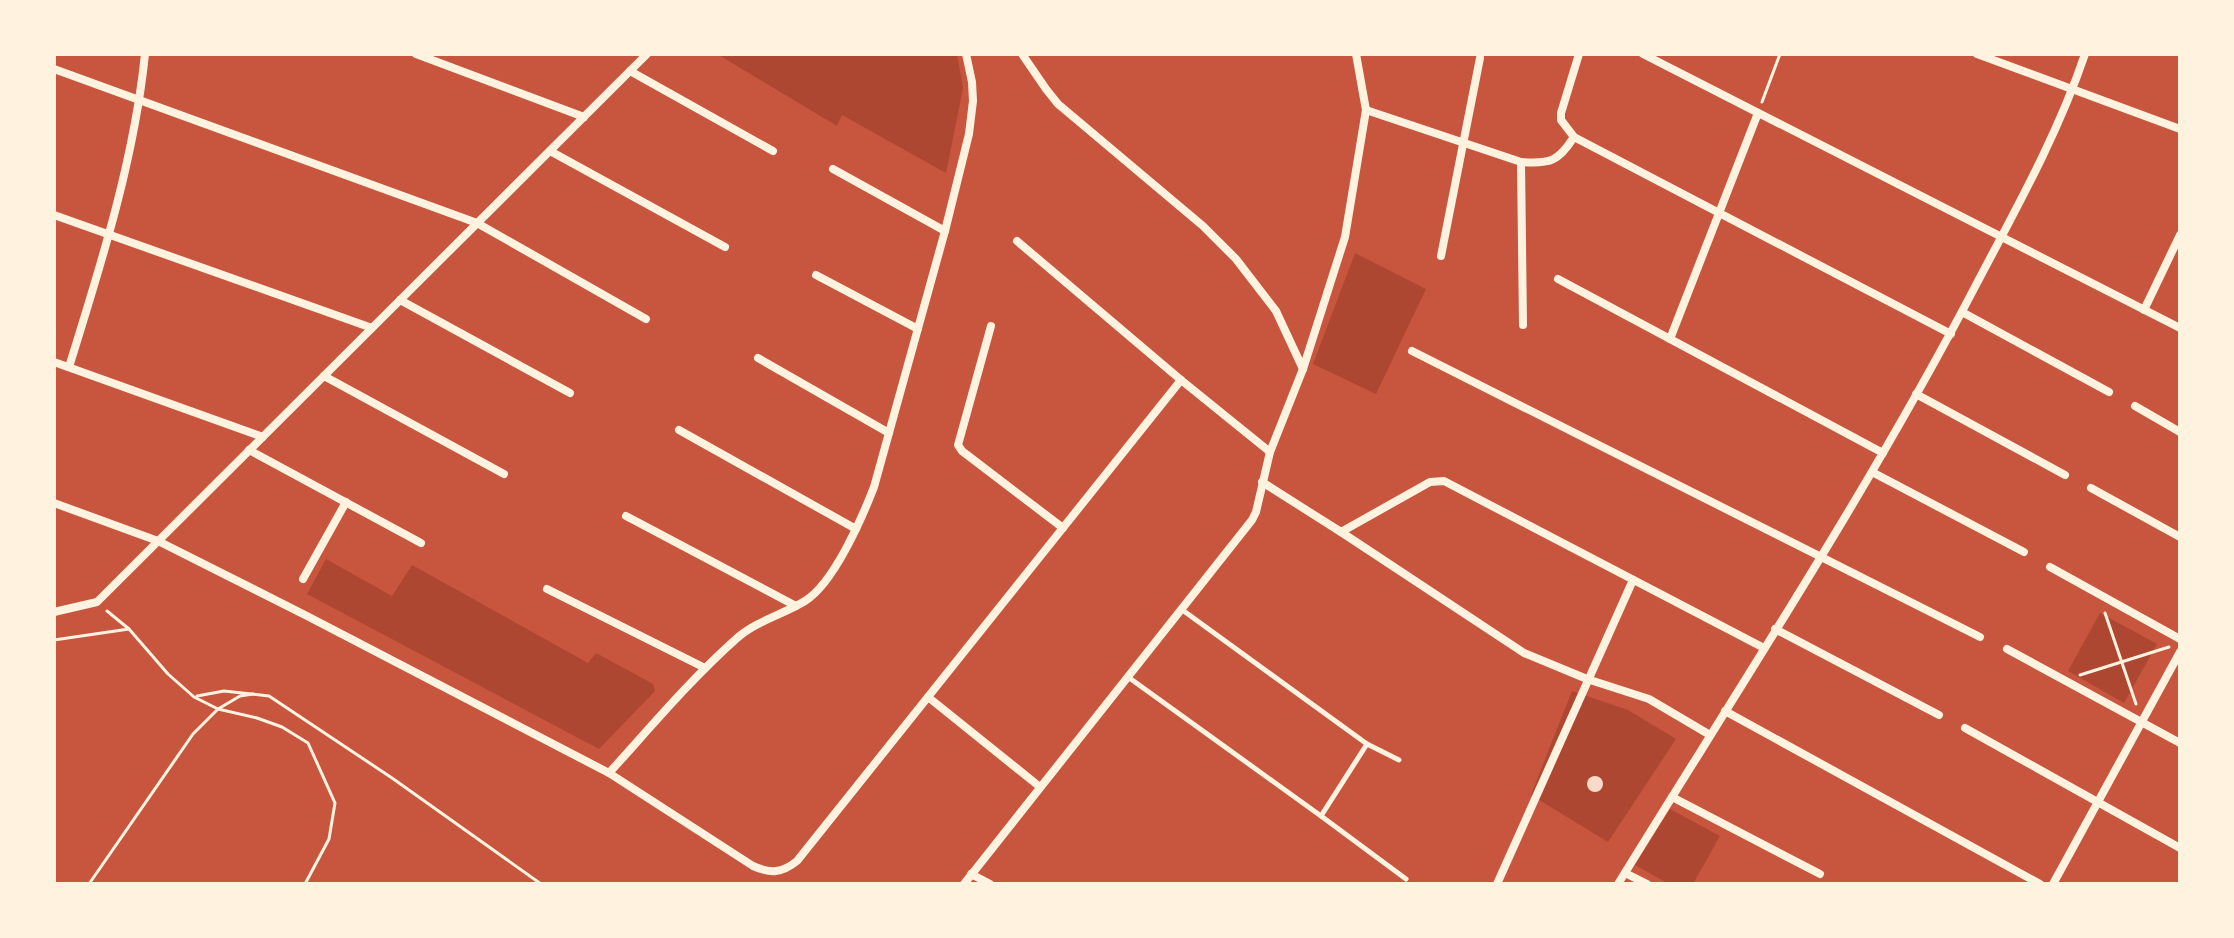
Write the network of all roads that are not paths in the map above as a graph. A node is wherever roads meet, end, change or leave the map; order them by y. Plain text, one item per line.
1 (145, 54) edge
2 (416, 54) edge
3 (647, 54) edge
4 (966, 54) edge
5 (1022, 54) edge
6 (1356, 54) edge
7 (1579, 54) edge
8 (1643, 54) edge
9 (1977, 54) edge
10 (2085, 54) edge
11 (1480, 58) dead end
12 (54, 69) edge
13 (630, 71) junction
14 (2073, 91) junction
15 (140, 101) junction
16 (1366, 110) junction
17 (1758, 113) junction
18 (584, 117) junction
19 (2180, 129) edge
20 (1574, 137) junction
21 (1463, 142) junction
22 (550, 151) junction
23 (773, 151) dead end
24 (1521, 162) junction
25 (833, 169) dead end
26 (1721, 214) junction
27 (54, 215) edge
28 (477, 223) junction
29 (945, 231) junction
30 (110, 235) junction
31 (2180, 235) edge
32 (2001, 238) junction
33 (1017, 241) dead end
34 (725, 247) dead end
35 (1441, 256) dead end
36 (816, 275) dead end
37 (1558, 279) dead end
38 (400, 300) junction
39 (2144, 310) junction
40 (1962, 312) junction
41 (646, 319) dead end
42 (1523, 325) dead end
43 (991, 326) dead end
44 (372, 328) junction
45 (2180, 328) edge
46 (918, 329) junction
47 (1951, 334) junction
48 (1670, 339) junction
49 (1412, 351) dead end
50 (758, 358) dead end
51 (54, 362) edge
52 (69, 367) junction
53 (1303, 369) junction
54 (324, 376) junction
55 (1181, 380) junction
56 (2109, 392) dead end
57 (570, 393) dead end
58 (1916, 394) junction
59 (2135, 406) dead end
60 (679, 430) dead end
61 (2180, 432) edge
62 (889, 433) junction
63 (263, 437) junction
64 (249, 450) junction
65 (1270, 452) junction
66 (1883, 453) junction
67 (1872, 472) junction
68 (504, 474) dead end
69 (2065, 475) dead end
70 (1262, 482) junction
71 (2091, 488) dead end
72 (346, 502) junction
73 (54, 503) edge
74 (626, 516) dead end
75 (1063, 528) junction
76 (856, 529) junction
77 (1341, 532) junction
78 (2180, 537) edge
79 (158, 541) junction
80 (421, 543) dead end
81 (2024, 552) dead end
82 (1820, 556) junction
83 (2050, 567) dead end
84 (303, 579) dead end
85 (1633, 580) junction
86 (547, 589) dead end
87 (796, 606) junction
88 (1181, 609) junction
89 (54, 612) edge
90 (1775, 629) junction
91 (1980, 637) dead end
92 (2180, 642) edge
93 (1764, 648) junction
94 (2007, 649) dead end
95 (2180, 652) edge
96 (705, 668) junction
97 (1128, 677) junction
98 (1587, 679) junction
99 (928, 697) junction
100 (1725, 711) junction
101 (1939, 715) dead end
102 (2142, 722) junction
103 (1965, 728) dead end
104 (1710, 735) junction
105 (2180, 743) edge
106 (1367, 744) junction
107 (1399, 760) dead end
108 (609, 773) junction
109 (1040, 787) junction
110 (1672, 797) junction
111 (2098, 802) junction
112 (1321, 816) junction
113 (2180, 848) edge
114 (1625, 873) junction
115 (971, 874) junction
116 (1820, 874) dead end
117 (1406, 879) dead end
118 (964, 884) edge
119 (990, 884) edge
120 (1497, 884) edge
121 (1618, 884) edge
122 (1647, 884) edge
123 (2040, 884) edge
124 (2053, 884) edge

1 - 15 street
2 - 18 street
3 - 13 street
4 - 29 street
5 - 53 street
6 - 16 street
7 - 20 street
8 - 17 street
9 - 14 street
10 - 14 street
11 - 21 street
12 - 15 street
13 - 18 street
13 - 23 street
14 - 19 street
14 - 32 street
15 - 28 street
15 - 30 street
16 - 21 street
16 - 53 street
17 - 26 street
17 - 32 street
18 - 22 street
20 - 24 street
20 - 26 street
21 - 24 street
21 - 35 street
22 - 28 street
22 - 34 street
24 - 42 street
25 - 29 street
26 - 47 street
26 - 48 street
27 - 30 street
28 - 38 street
28 - 41 street
29 - 46 street
30 - 44 street
30 - 52 street
31 - 39 street
32 - 39 street
32 - 40 street
33 - 55 street
36 - 46 street
37 - 48 street
38 - 44 street
38 - 57 street
39 - 45 street
40 - 47 street
40 - 56 street
43 - 75 street
44 - 54 street
46 - 62 street
47 - 58 street
48 - 66 street
49 - 82 street
50 - 62 street
51 - 52 street
52 - 63 street
53 - 65 street
54 - 63 street
54 - 68 street
55 - 65 street
55 - 75 street
58 - 66 street
58 - 69 street
59 - 61 street
60 - 76 street
62 - 76 street
63 - 64 street
64 - 72 street
64 - 79 street
65 - 70 street
66 - 67 street
67 - 81 street
67 - 82 street
70 - 77 street
70 - 88 street
71 - 78 street
72 - 80 street
72 - 84 street
73 - 79 street
74 - 87 street
75 - 99 street
76 - 87 street
77 - 85 street
77 - 98 street
79 - 89 street
79 - 108 street
82 - 90 street
82 - 91 street
83 - 92 street
85 - 93 street
85 - 98 street
86 - 96 street
87 - 96 street
88 - 97 street
88 - 106 lane
90 - 93 street
90 - 101 street
93 - 100 street
94 - 102 street
95 - 102 street
96 - 108 street
97 - 109 street
97 - 112 lane
98 - 104 street
98 - 120 street
99 - 108 street
99 - 109 street
100 - 104 street
100 - 123 street
102 - 105 street
102 - 111 street
103 - 111 street
104 - 110 street
106 - 107 lane
106 - 112 lane
109 - 115 street
110 - 114 street
110 - 116 street
111 - 113 street
111 - 124 street
112 - 117 lane
114 - 121 street
114 - 122 street
115 - 118 street
115 - 119 street

